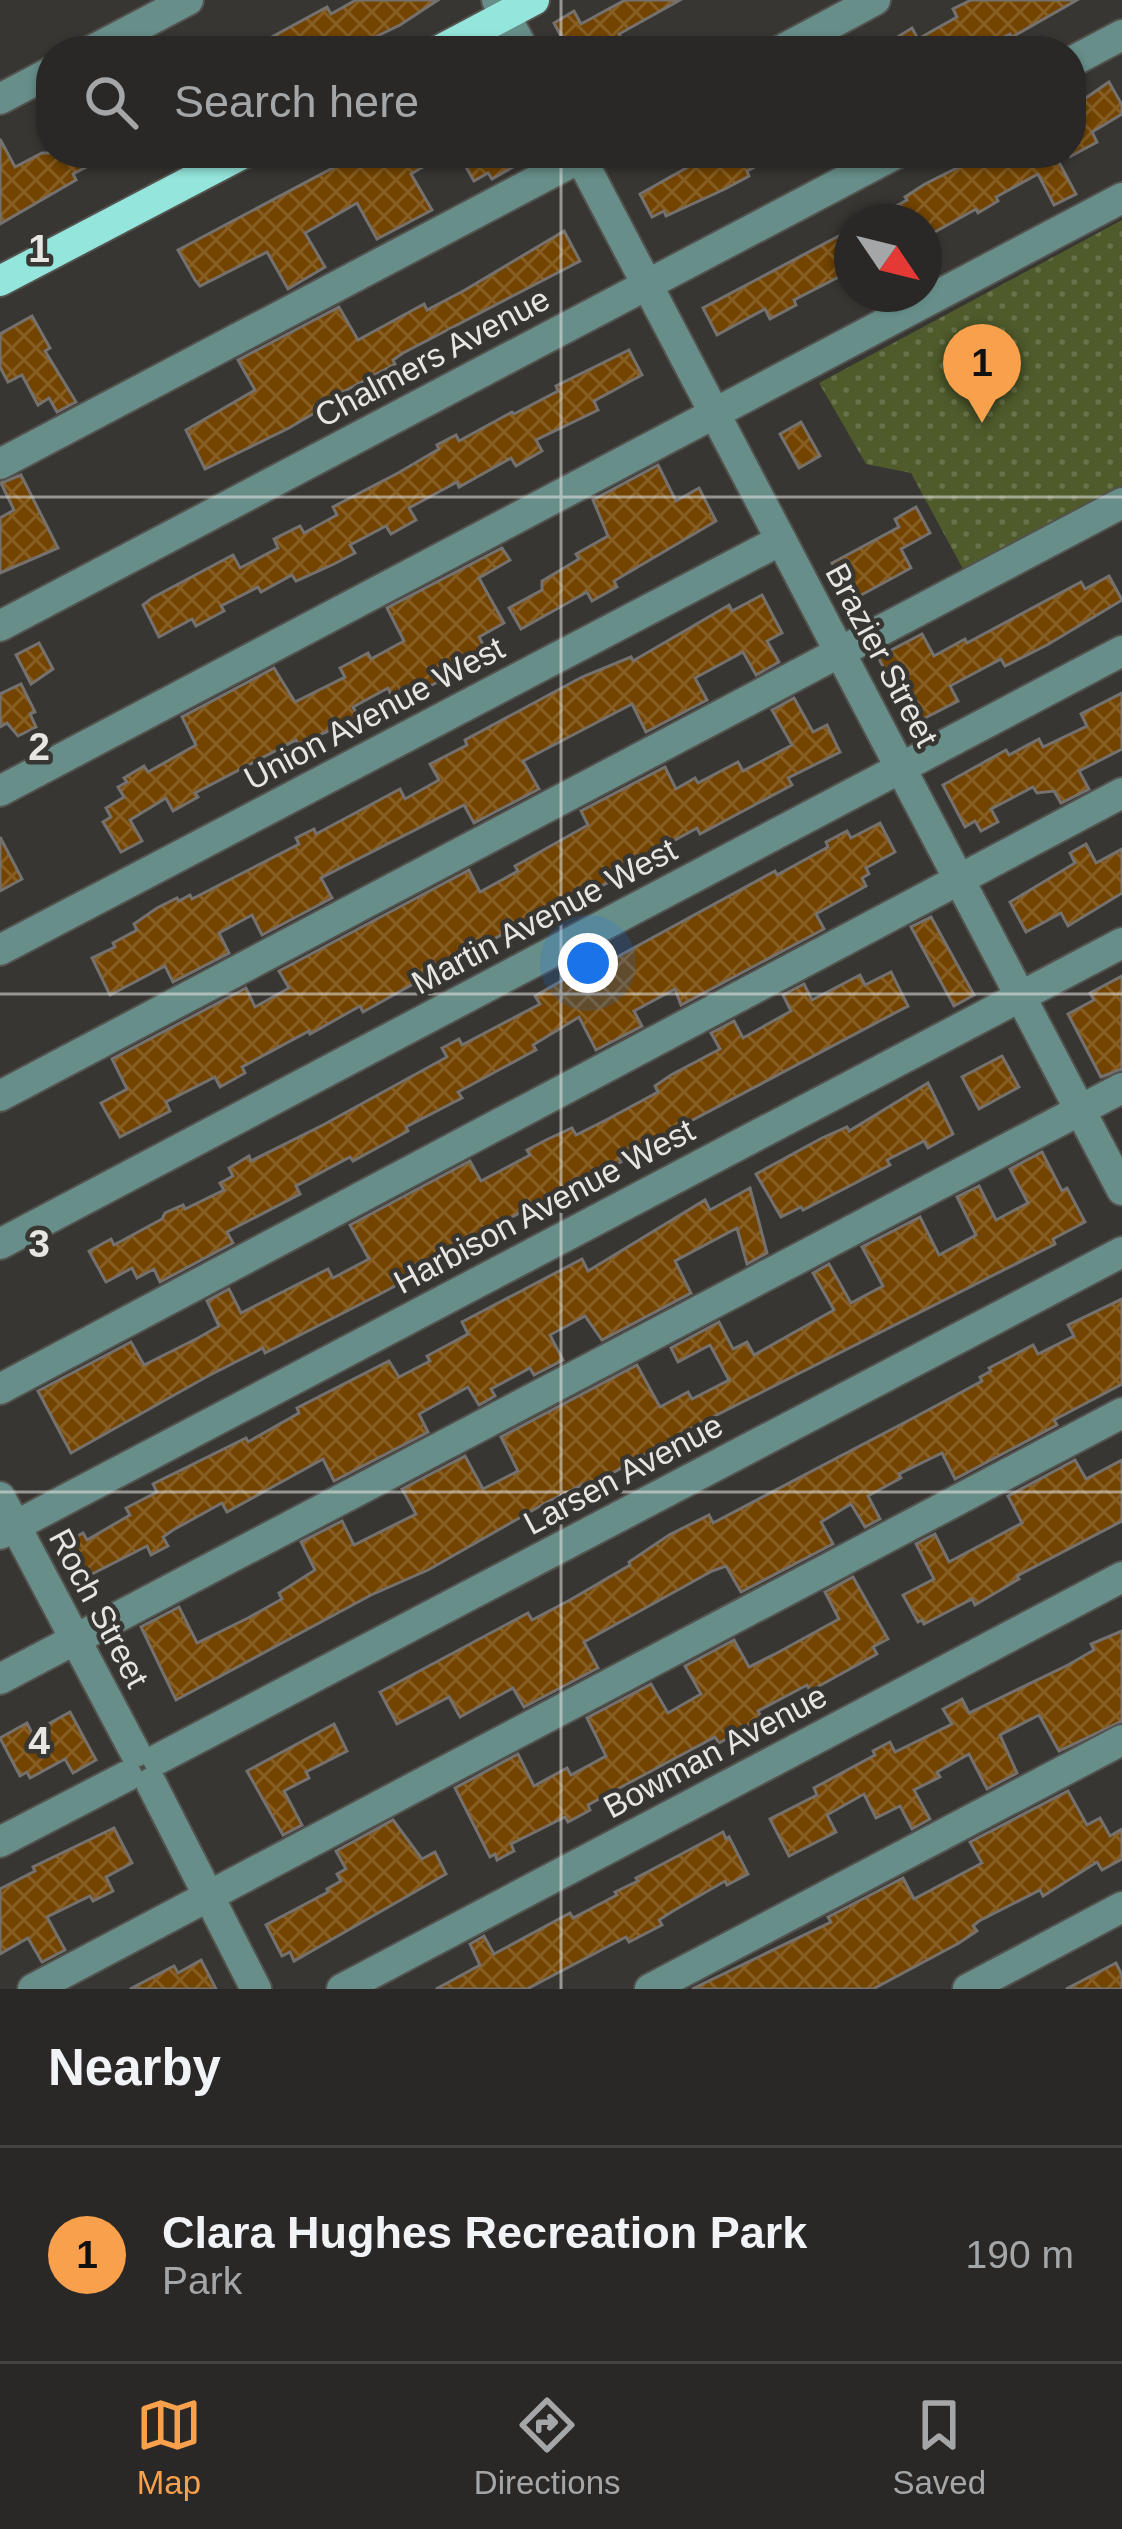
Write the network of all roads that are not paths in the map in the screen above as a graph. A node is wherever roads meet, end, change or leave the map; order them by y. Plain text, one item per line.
1 (188, 0) edge
2 (534, 0) edge
3 (875, 0) edge
4 (501, 8) edge
5 (1122, 35) edge
6 (120, 36) edge
7 (459, 36) edge
8 (516, 36) edge
9 (808, 36) edge
10 (1086, 54) edge
11 (36, 80) edge
12 (0, 99) edge
13 (215, 168) edge
14 (556, 168) edge
15 (589, 168) edge
16 (868, 168) edge
17 (1122, 198) edge
18 (0, 281) edge
19 (647, 284) junction
20 (713, 414) junction
21 (0, 464) edge
22 (1122, 503) edge
23 (781, 539) junction
24 (0, 626) edge
25 (1122, 651) edge
26 (840, 653) junction
27 (902, 768) junction
28 (0, 791) edge
29 (1122, 793) edge
30 (959, 880) junction
31 (1122, 943) edge
32 (0, 950) edge
33 (1019, 997) junction
34 (1122, 1088) edge
35 (0, 1096) edge
36 (1081, 1109) junction
37 (1122, 1190) edge
38 (0, 1244) edge
39 (1122, 1252) edge
40 (0, 1389) edge
41 (1122, 1414) edge
42 (0, 1497) edge
43 (7, 1530) edge
44 (1122, 1577) edge
45 (75, 1639) junction
46 (0, 1679) edge
47 (1122, 1740) edge
48 (143, 1767) junction
49 (0, 1842) edge
50 (207, 1897) junction
51 (1122, 1907) edge
52 (33, 1989) edge
53 (256, 1989) edge
54 (342, 1989) edge
55 (650, 1989) edge
56 (968, 1989) edge

1 - 6 street
2 - 4 main road
3 - 9 street
4 - 7 main road
4 - 8 street
5 - 10 street
11 - 12 street
13 - 18 main road
14 - 21 street
15 - 19 street, Brazier Street
16 - 19 street, Chalmers Avenue
17 - 20 street
19 - 20 street, Brazier Street
19 - 24 street, Chalmers Avenue
20 - 23 street, Brazier Street
20 - 28 street
22 - 26 street
23 - 26 street, Brazier Street
23 - 32 street, Union Avenue West
25 - 27 street, Martin Avenue West
26 - 27 street, Brazier Street
26 - 35 street
27 - 30 street, Brazier Street
27 - 38 street, Martin Avenue West
29 - 30 street
30 - 33 street, Brazier Street
30 - 40 street
31 - 33 street, Harbison Avenue West
33 - 36 street, Brazier Street
33 - 43 street, Harbison Avenue West
34 - 36 street
36 - 37 street, Brazier Street
36 - 45 street
39 - 48 street, Larsen Avenue
41 - 50 street
42 - 43 street, Roch Street
43 - 45 street, Roch Street
44 - 54 street, Bowman Avenue
45 - 46 street
45 - 48 street, Roch Street
47 - 55 street
48 - 49 street, Larsen Avenue
48 - 50 street, Roch Street
50 - 52 street
50 - 53 street, Roch Street
51 - 56 street

